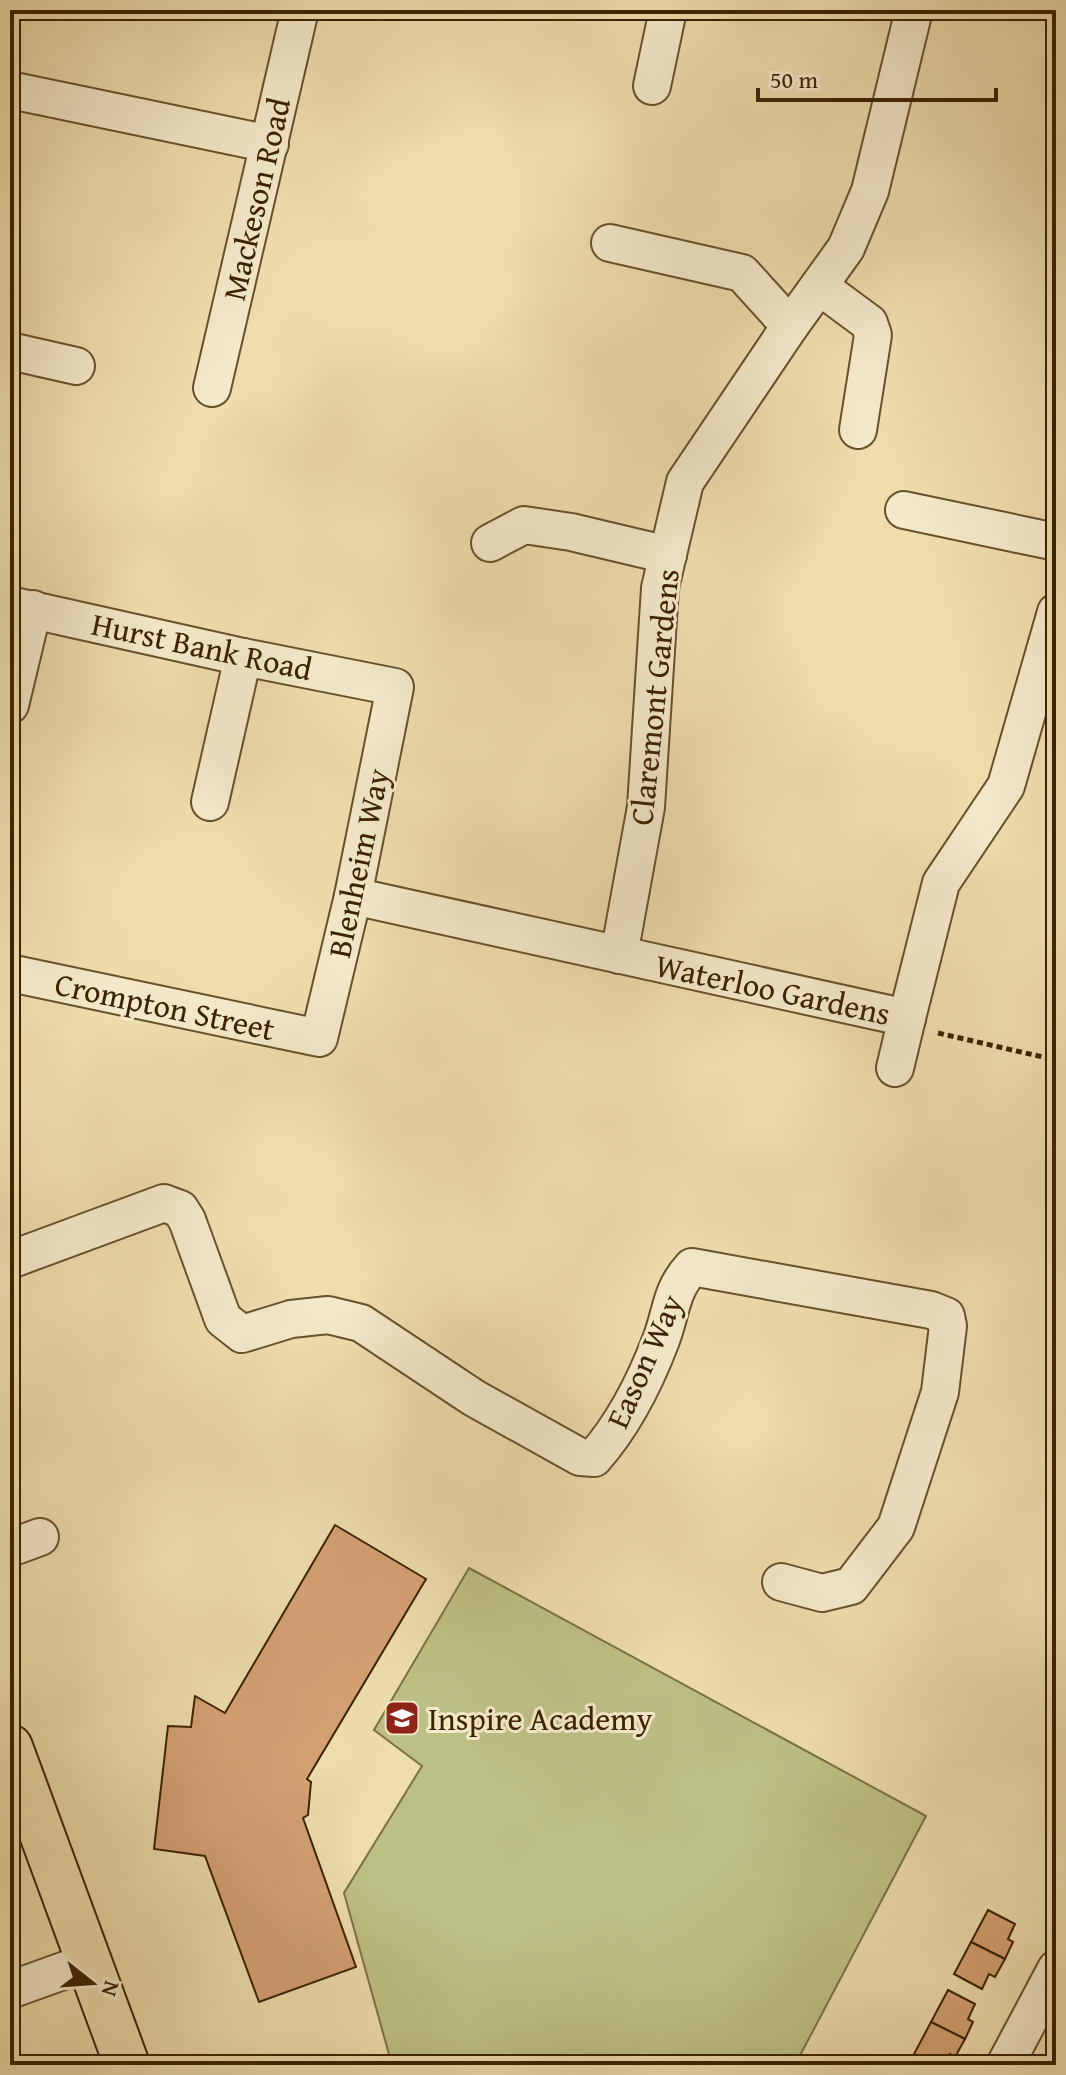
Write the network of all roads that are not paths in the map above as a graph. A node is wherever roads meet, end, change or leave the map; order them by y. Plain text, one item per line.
1 (300, 10) edge
2 (668, 10) edge
3 (914, 10) edge
4 (652, 86) dead end
5 (10, 90) edge
6 (270, 144) junction
7 (610, 243) dead end
8 (819, 286) junction
9 (790, 326) junction
10 (10, 351) edge
11 (76, 366) dead end
12 (212, 388) dead end
13 (858, 430) dead end
14 (904, 510) dead end
15 (1056, 542) edge
16 (490, 543) dead end
17 (668, 555) junction
18 (21, 607) edge
19 (1056, 612) edge
20 (243, 657) junction
21 (395, 687) joint
22 (10, 705) edge
23 (210, 802) dead end
24 (353, 896) junction
25 (619, 955) junction
26 (10, 973) edge
27 (906, 1022) junction
28 (319, 1038) joint
29 (895, 1068) dead end
30 (10, 1260) edge
31 (781, 1582) dead end
32 (10, 1747) edge
33 (88, 1962) junction
34 (1056, 1969) edge
35 (10, 1990) edge
36 (127, 2065) edge
37 (1005, 2065) edge

1 - 6 street, Mackeson Road
2 - 4 street
3 - 8 street, Claremont Gardens
5 - 6 street
6 - 12 street, Mackeson Road
7 - 9 street
8 - 9 street, Claremont Gardens
8 - 13 street
9 - 17 street, Claremont Gardens
10 - 11 street
14 - 15 street
16 - 17 street
17 - 25 street, Claremont Gardens
18 - 20 street, Hurst Bank Road
18 - 22 street
19 - 27 street, Waterloo Gardens
20 - 21 street, Hurst Bank Road
20 - 23 street
21 - 24 street, Blenheim Way
24 - 25 street, Waterloo Gardens
24 - 28 street, Blenheim Way
25 - 27 street, Waterloo Gardens
26 - 28 street, Crompton Street
27 - 29 street
30 - 31 street, Eason Way
32 - 33 main road
33 - 35 street
33 - 36 main road
34 - 37 street

